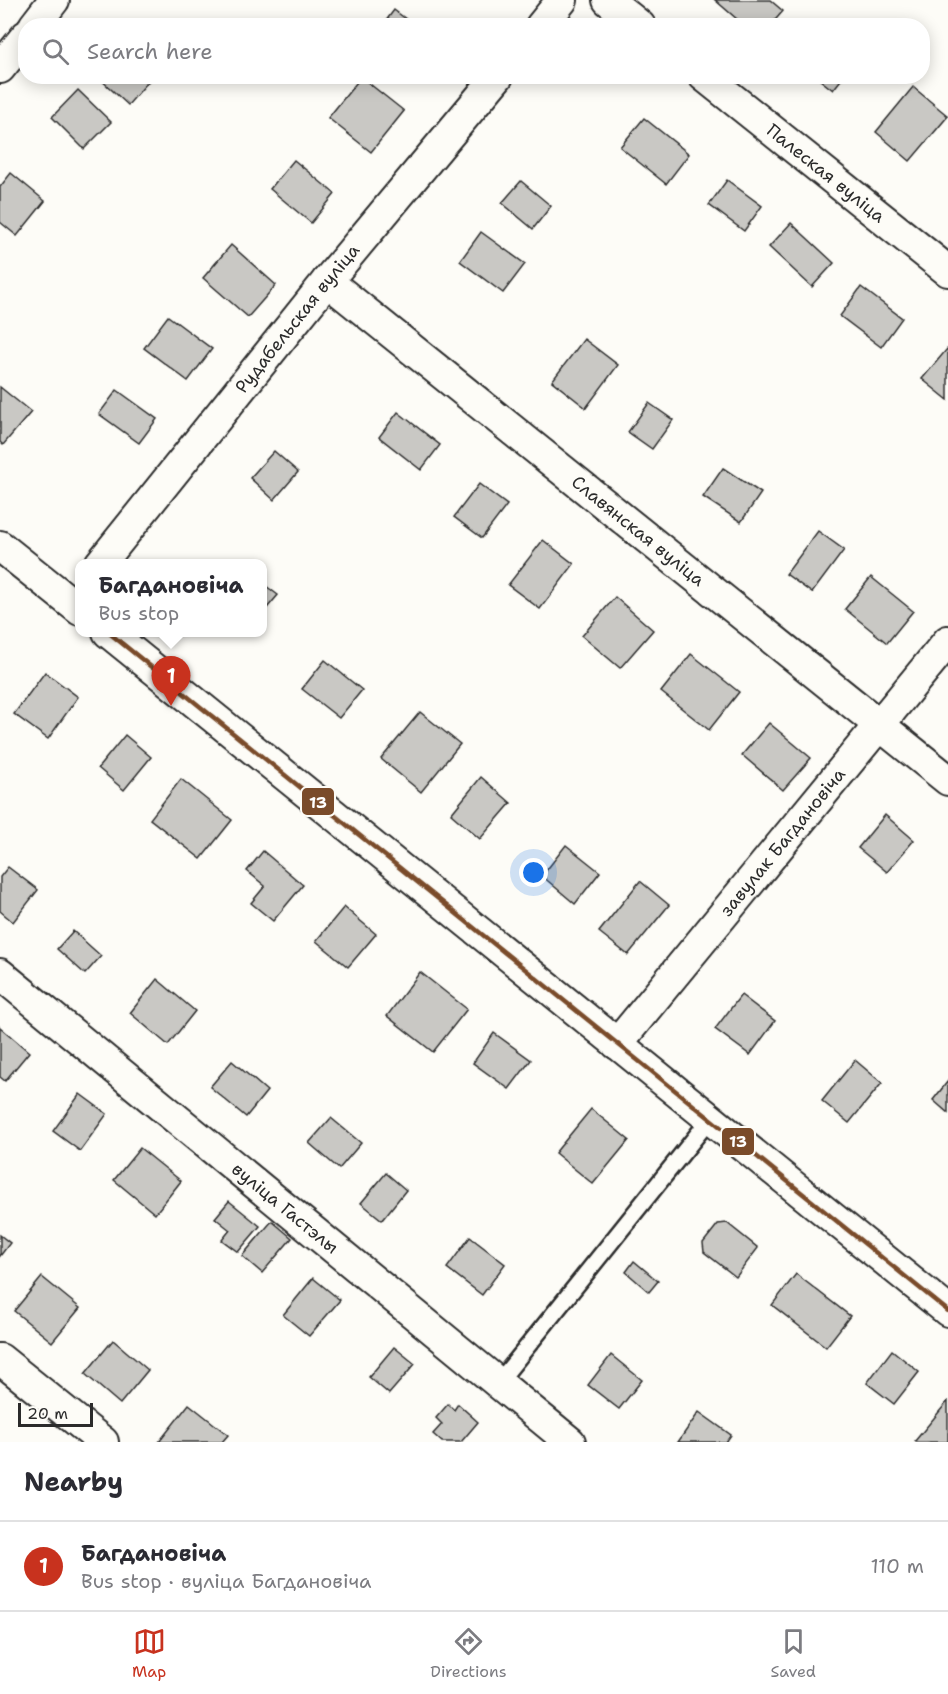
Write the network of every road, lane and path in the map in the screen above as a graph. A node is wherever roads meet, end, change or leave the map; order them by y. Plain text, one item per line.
1 (54, 0) edge
2 (562, 0) edge
3 (608, 0) edge
4 (40, 18) edge
5 (547, 18) edge
6 (630, 18) edge
7 (18, 46) edge
8 (0, 68) edge
9 (491, 84) edge
10 (714, 84) edge
11 (948, 271) edge
12 (327, 281) junction
13 (0, 546) edge
14 (103, 559) edge
15 (75, 599) edge
16 (113, 637) edge
17 (948, 641) edge
18 (879, 724) junction
19 (948, 780) edge
20 (0, 974) edge
21 (617, 1044) junction
22 (710, 1119) junction
23 (948, 1311) edge
24 (0, 1359) edge
25 (498, 1383) junction
26 (103, 1442) edge
27 (570, 1442) edge

1 - 4 street
2 - 5 street
3 - 6 street
7 - 8 street
9 - 12 street, Рудабельская вуліца
10 - 11 street, Палеская вуліца
12 - 14 street, Рудабельская вуліца
12 - 18 street, Славянская вуліца
13 - 15 street
16 - 21 street
17 - 18 street, завулак Багдановіча
18 - 19 street, Славянская вуліца
18 - 21 street, завулак Багдановіча
20 - 25 street, вуліца Гастэлы
21 - 22 street
22 - 23 street
22 - 25 lane
24 - 26 street
25 - 27 street, вуліца Гастэлы

